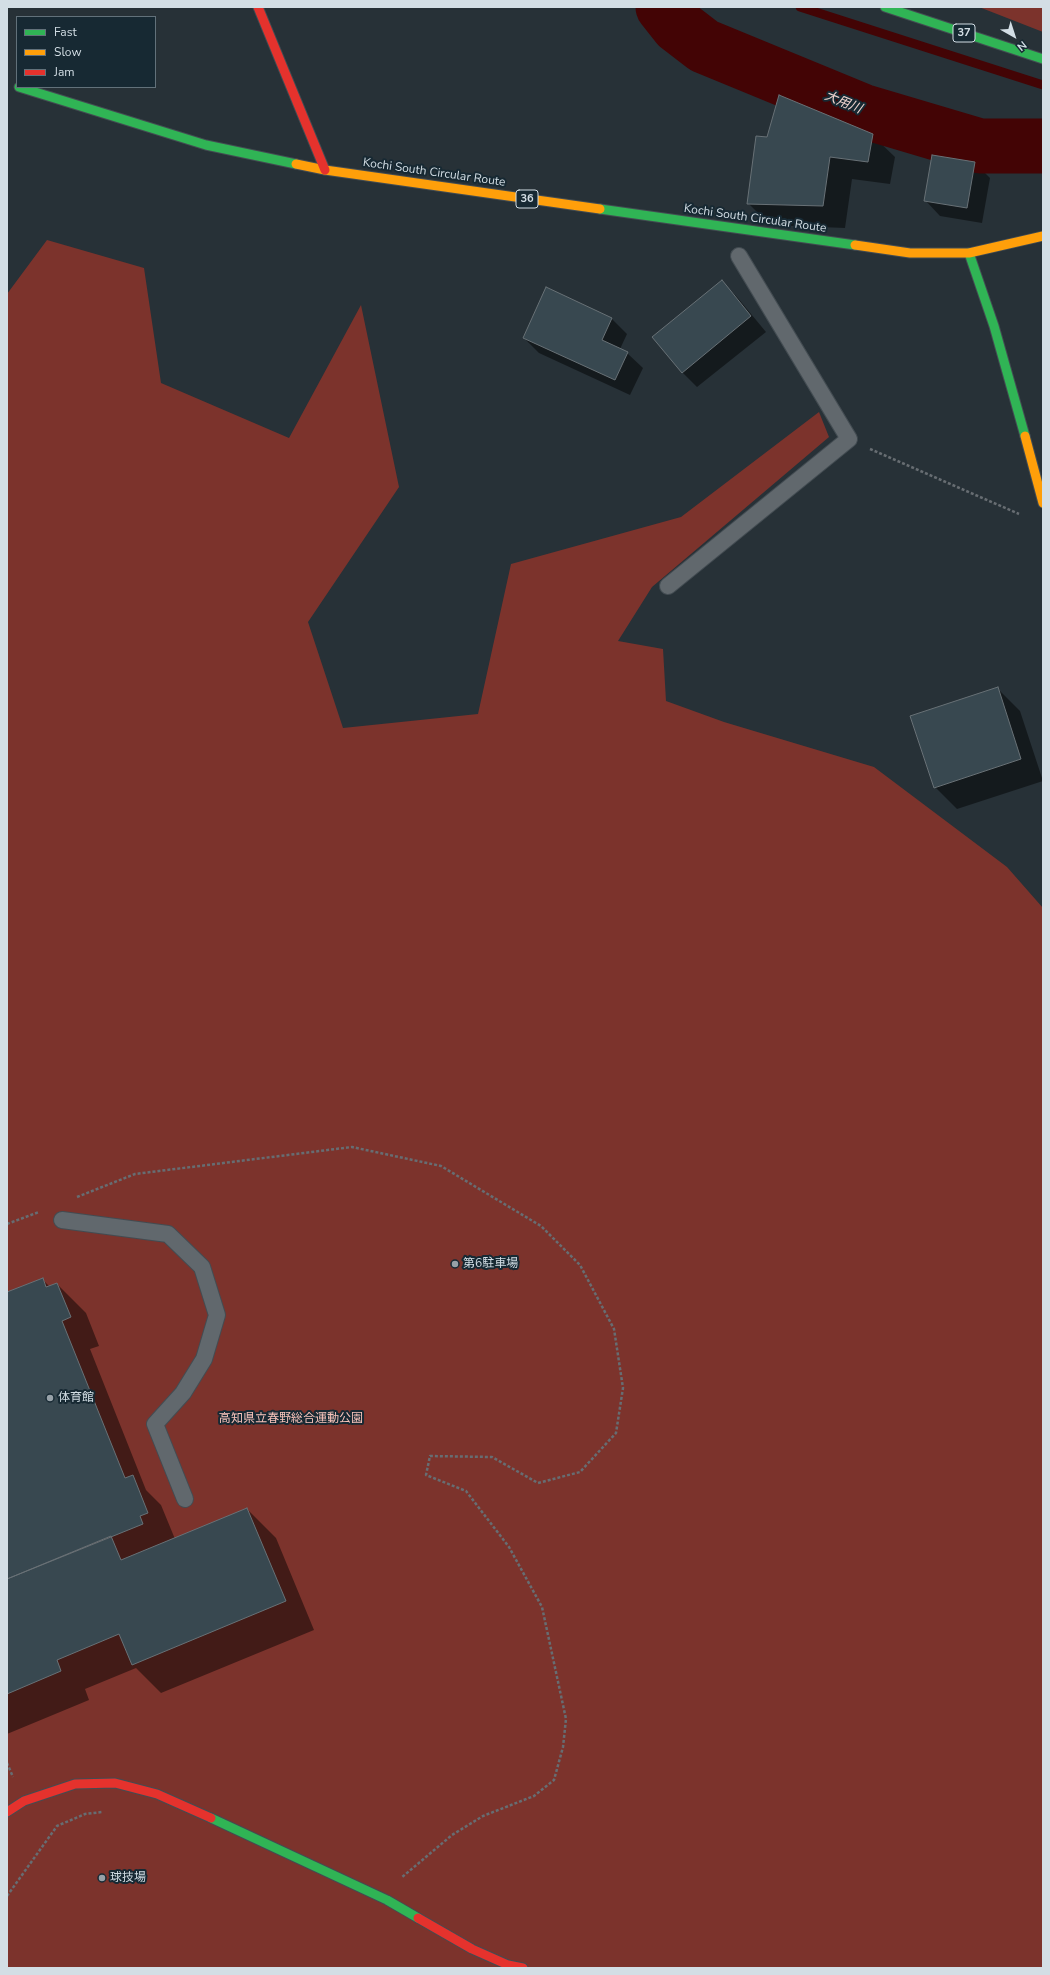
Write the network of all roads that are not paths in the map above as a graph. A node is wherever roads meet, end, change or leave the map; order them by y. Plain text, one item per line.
1 (258, 7) edge
2 (885, 7) edge
3 (1043, 59) edge
4 (22, 88) edge
5 (325, 170) junction
6 (1043, 236) edge
7 (969, 253) junction
8 (740, 256) dead end
9 (1043, 503) edge
10 (668, 586) dead end
11 (62, 1220) dead end
12 (185, 1499) dead end
13 (7, 1812) edge
14 (522, 1968) edge

1 - 5 main road
2 - 3 main road, 37
4 - 5 main road, Kochi South Circular Route / 36
5 - 7 main road, Kochi South Circular Route / 36
6 - 7 main road, Kochi South Circular Route / 36
7 - 9 main road
8 - 10 lane
11 - 12 lane
13 - 14 main road

